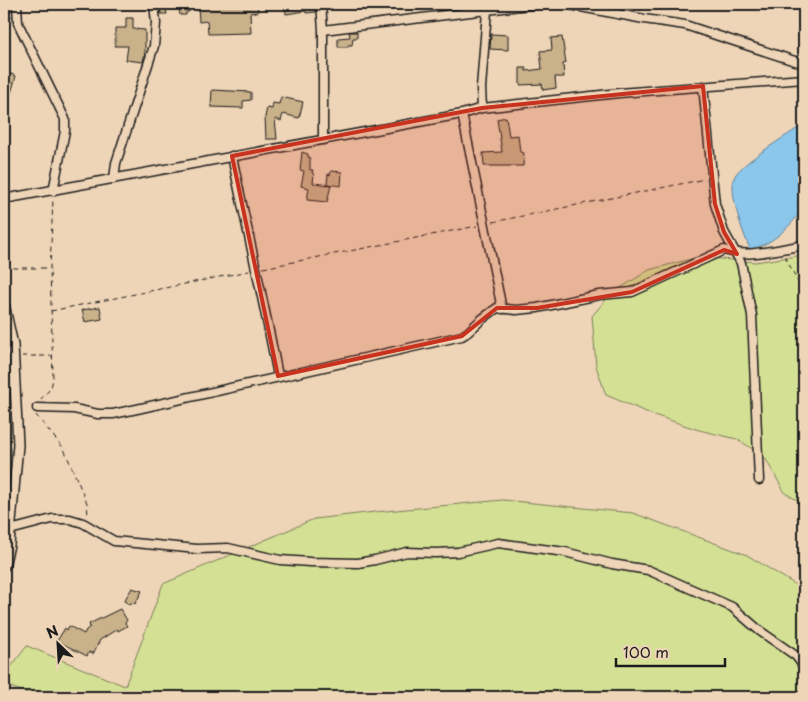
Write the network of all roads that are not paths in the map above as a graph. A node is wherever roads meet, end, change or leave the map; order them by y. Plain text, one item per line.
1 (17, 4) edge
2 (154, 4) edge
3 (321, 4) edge
4 (537, 4) edge
5 (565, 4) edge
6 (487, 11) junction
7 (323, 30) junction
8 (804, 64) edge
9 (804, 79) edge
10 (703, 86) junction
11 (482, 108) junction
12 (462, 114) junction
13 (323, 140) junction
14 (232, 156) junction
15 (114, 178) junction
16 (53, 190) junction
17 (4, 199) edge
18 (804, 244) edge
19 (737, 254) junction
20 (4, 304) edge
21 (502, 308) junction
22 (278, 376) junction
23 (37, 408) road end
24 (759, 480) dead end
25 (7, 531) edge
26 (4, 566) edge
27 (804, 667) edge

1 - 16 street
2 - 15 street
3 - 7 street
4 - 6 street
5 - 8 street
6 - 7 street
6 - 11 street
7 - 13 street
9 - 10 street
10 - 11 street
10 - 19 street
11 - 12 street
12 - 13 street
12 - 21 street
13 - 14 street
14 - 15 street
14 - 22 street
15 - 16 street
16 - 17 street
18 - 19 street
19 - 21 street
19 - 24 street
20 - 25 main road
21 - 22 street
22 - 23 street
25 - 26 main road
25 - 27 street

